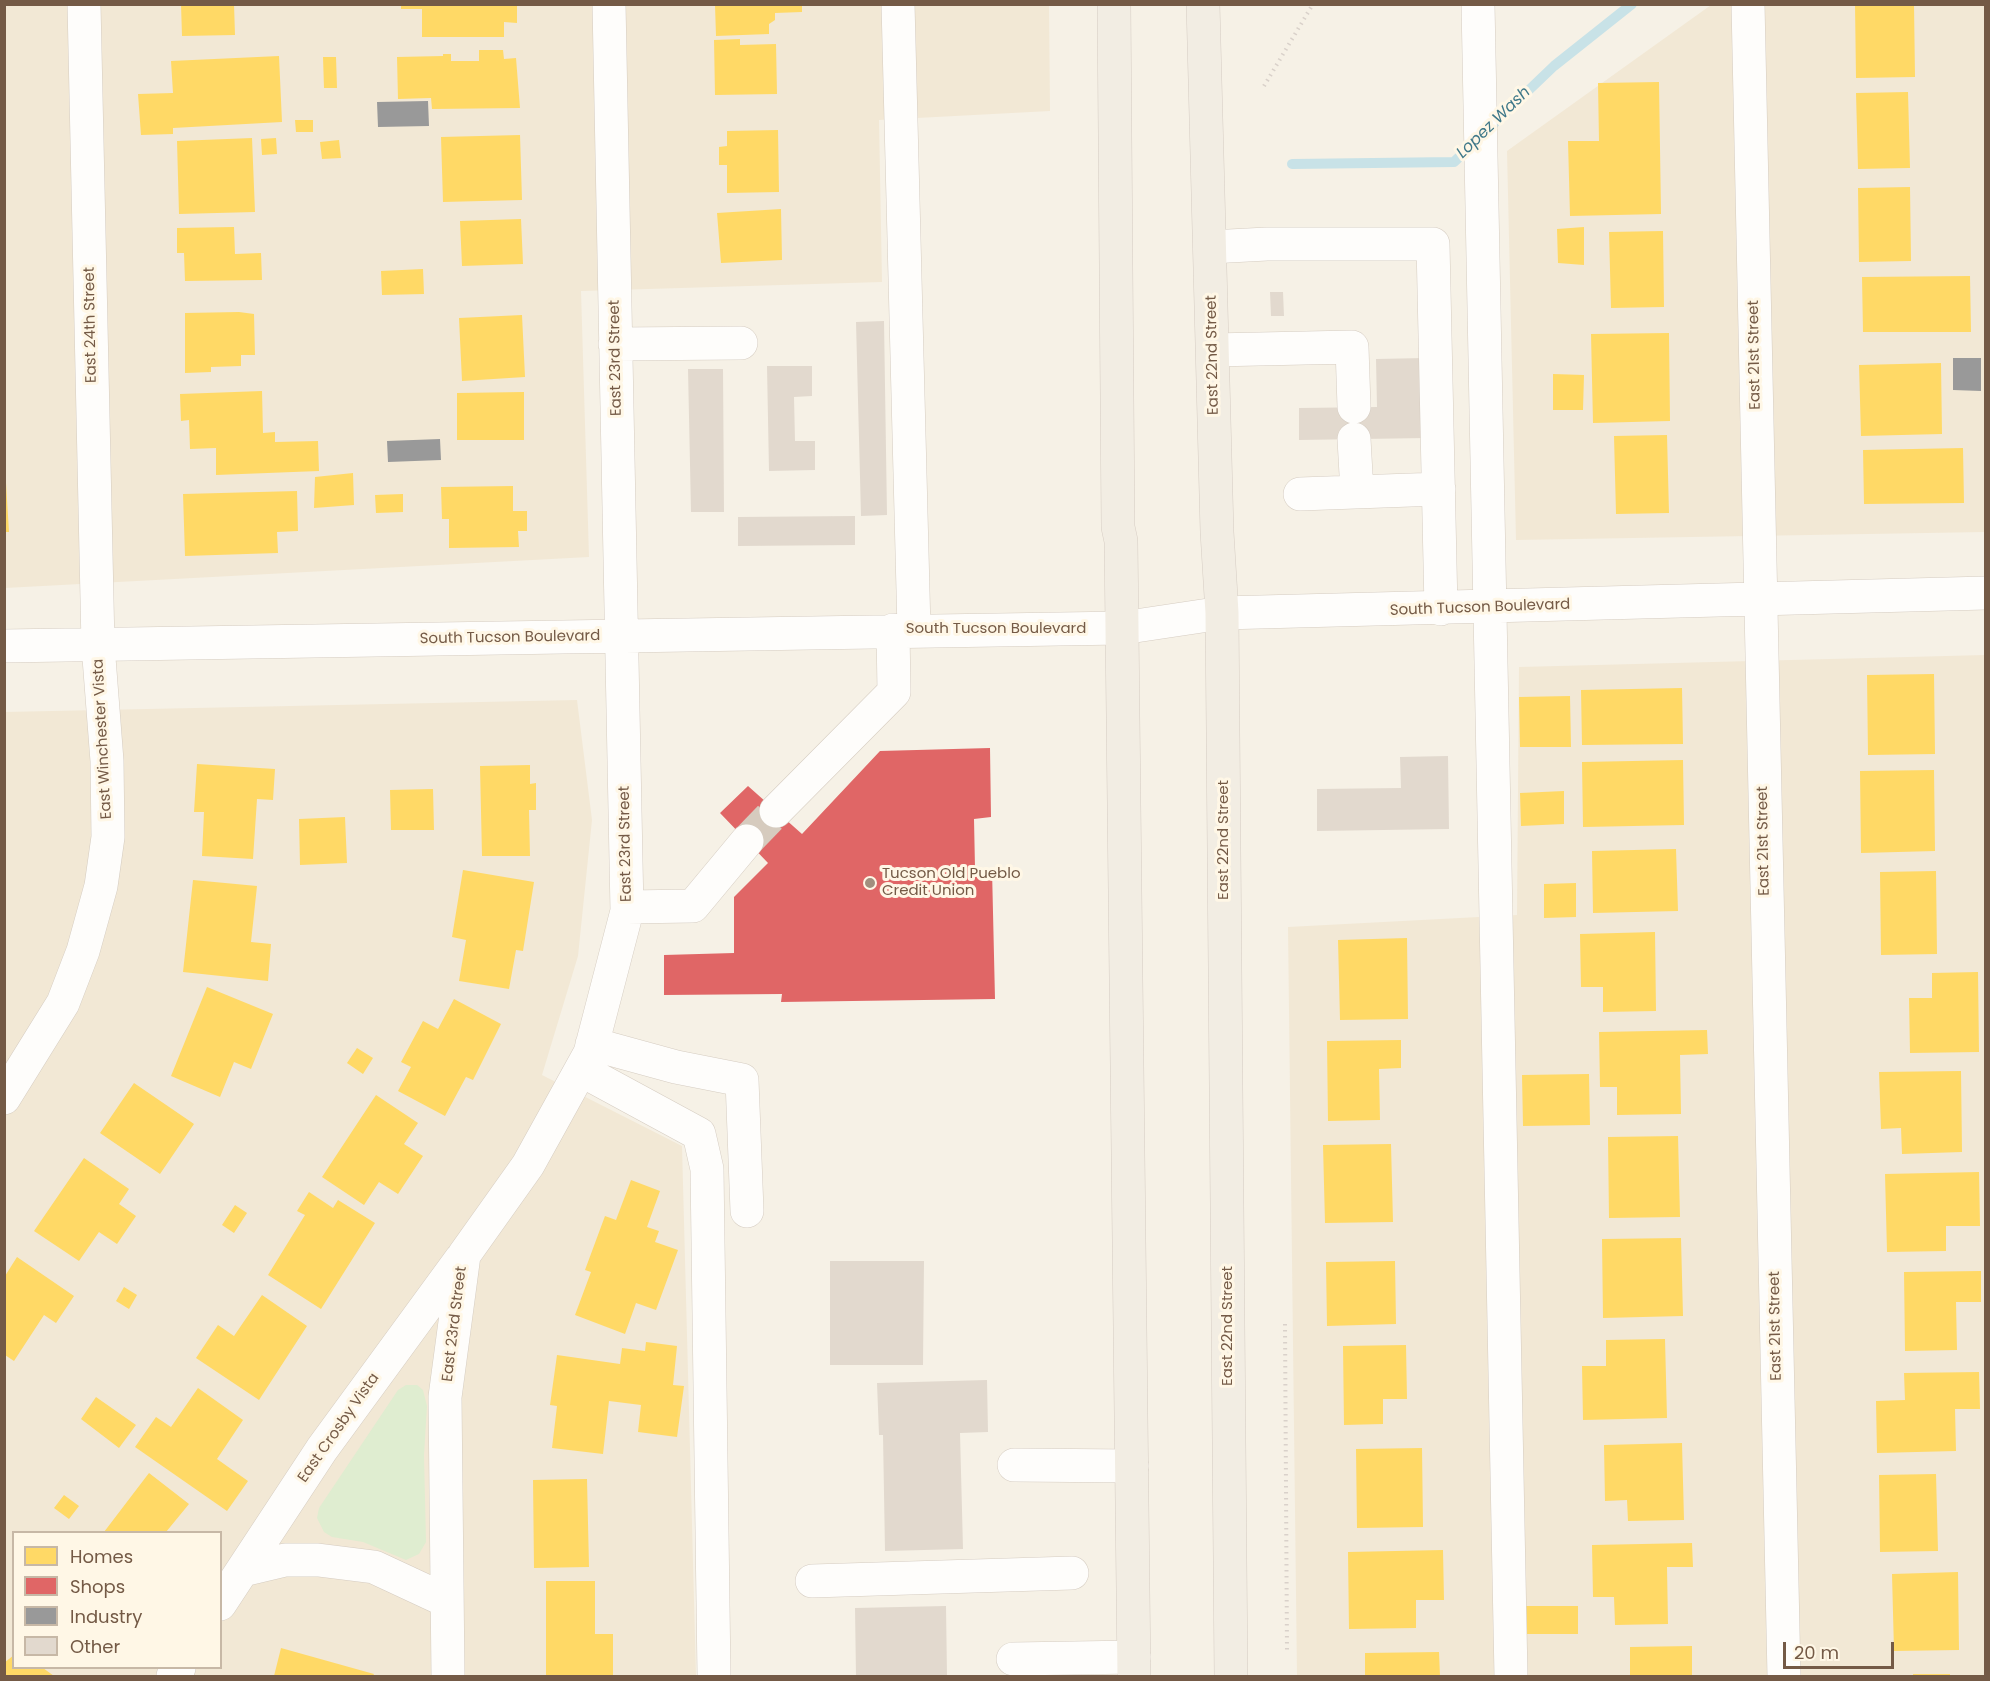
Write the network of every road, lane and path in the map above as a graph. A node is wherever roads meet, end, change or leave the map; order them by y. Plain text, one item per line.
1 (84, 4) edge
2 (609, 4) edge
3 (898, 4) edge
4 (1114, 4) edge
5 (1203, 4) edge
6 (1312, 4) edge
7 (1478, 4) edge
8 (1748, 4) edge
9 (1264, 86) dead end
10 (1210, 247) junction
11 (741, 343) dead end
12 (615, 344) junction
13 (1213, 350) junction
14 (1439, 489) junction
15 (1357, 492) junction
16 (1300, 494) dead end
17 (1986, 593) edge
18 (1759, 599) junction
19 (1490, 608) junction
20 (1441, 609) junction
21 (1222, 614) junction
22 (1122, 628) junction
23 (904, 630) junction
24 (621, 637) junction
25 (98, 645) junction
26 (4, 646) edge
27 (776, 811) tunnel mouth
28 (747, 841) tunnel mouth
29 (627, 907) junction
30 (587, 1057) junction
31 (4, 1098) edge
32 (747, 1211) dead end
33 (464, 1255) junction
34 (1285, 1324) dead end
35 (1014, 1466) dead end
36 (1132, 1466) junction
37 (243, 1570) junction
38 (1072, 1573) dead end
39 (812, 1581) dead end
40 (222, 1601) edge
41 (447, 1601) junction
42 (1287, 1651) dead end
43 (1013, 1659) dead end
44 (1134, 1667) edge
45 (448, 1677) edge
46 (714, 1677) edge
47 (1231, 1677) edge
48 (1511, 1677) edge
49 (1784, 1677) edge

1 - 25 street, East 24th Street
2 - 12 street, East 23rd Street
3 - 23 street
4 - 22 main road
5 - 10 main road, East 22nd Street
6 - 9 path
7 - 19 street
8 - 18 street, East 21st Street
10 - 13 main road, East 22nd Street
10 - 14 street
11 - 12 street
12 - 24 street, East 23rd Street
13 - 15 street
13 - 21 main road, East 22nd Street
14 - 15 street
14 - 20 street
15 - 16 street
17 - 18 street, South Tucson Boulevard
18 - 19 street, South Tucson Boulevard
18 - 49 street, East 21st Street
19 - 20 street, South Tucson Boulevard
19 - 48 street
20 - 21 street, South Tucson Boulevard
21 - 22 street, South Tucson Boulevard
21 - 47 main road, East 22nd Street
22 - 23 street, South Tucson Boulevard
22 - 36 main road
23 - 24 street, South Tucson Boulevard
23 - 27 street
24 - 25 street, South Tucson Boulevard
24 - 29 street, East 23rd Street
25 - 26 street, South Tucson Boulevard
25 - 31 street, East Winchester Vista
28 - 29 street
29 - 30 street, East 23rd Street
30 - 32 street
30 - 33 street, East 23rd Street
30 - 46 street
33 - 37 street, East Crosby Vista
33 - 41 street, East 23rd Street
34 - 42 path
35 - 36 street
36 - 44 main road
37 - 40 street, East Crosby Vista
37 - 41 street
38 - 39 street
41 - 45 street, East 23rd Street
43 - 44 street

